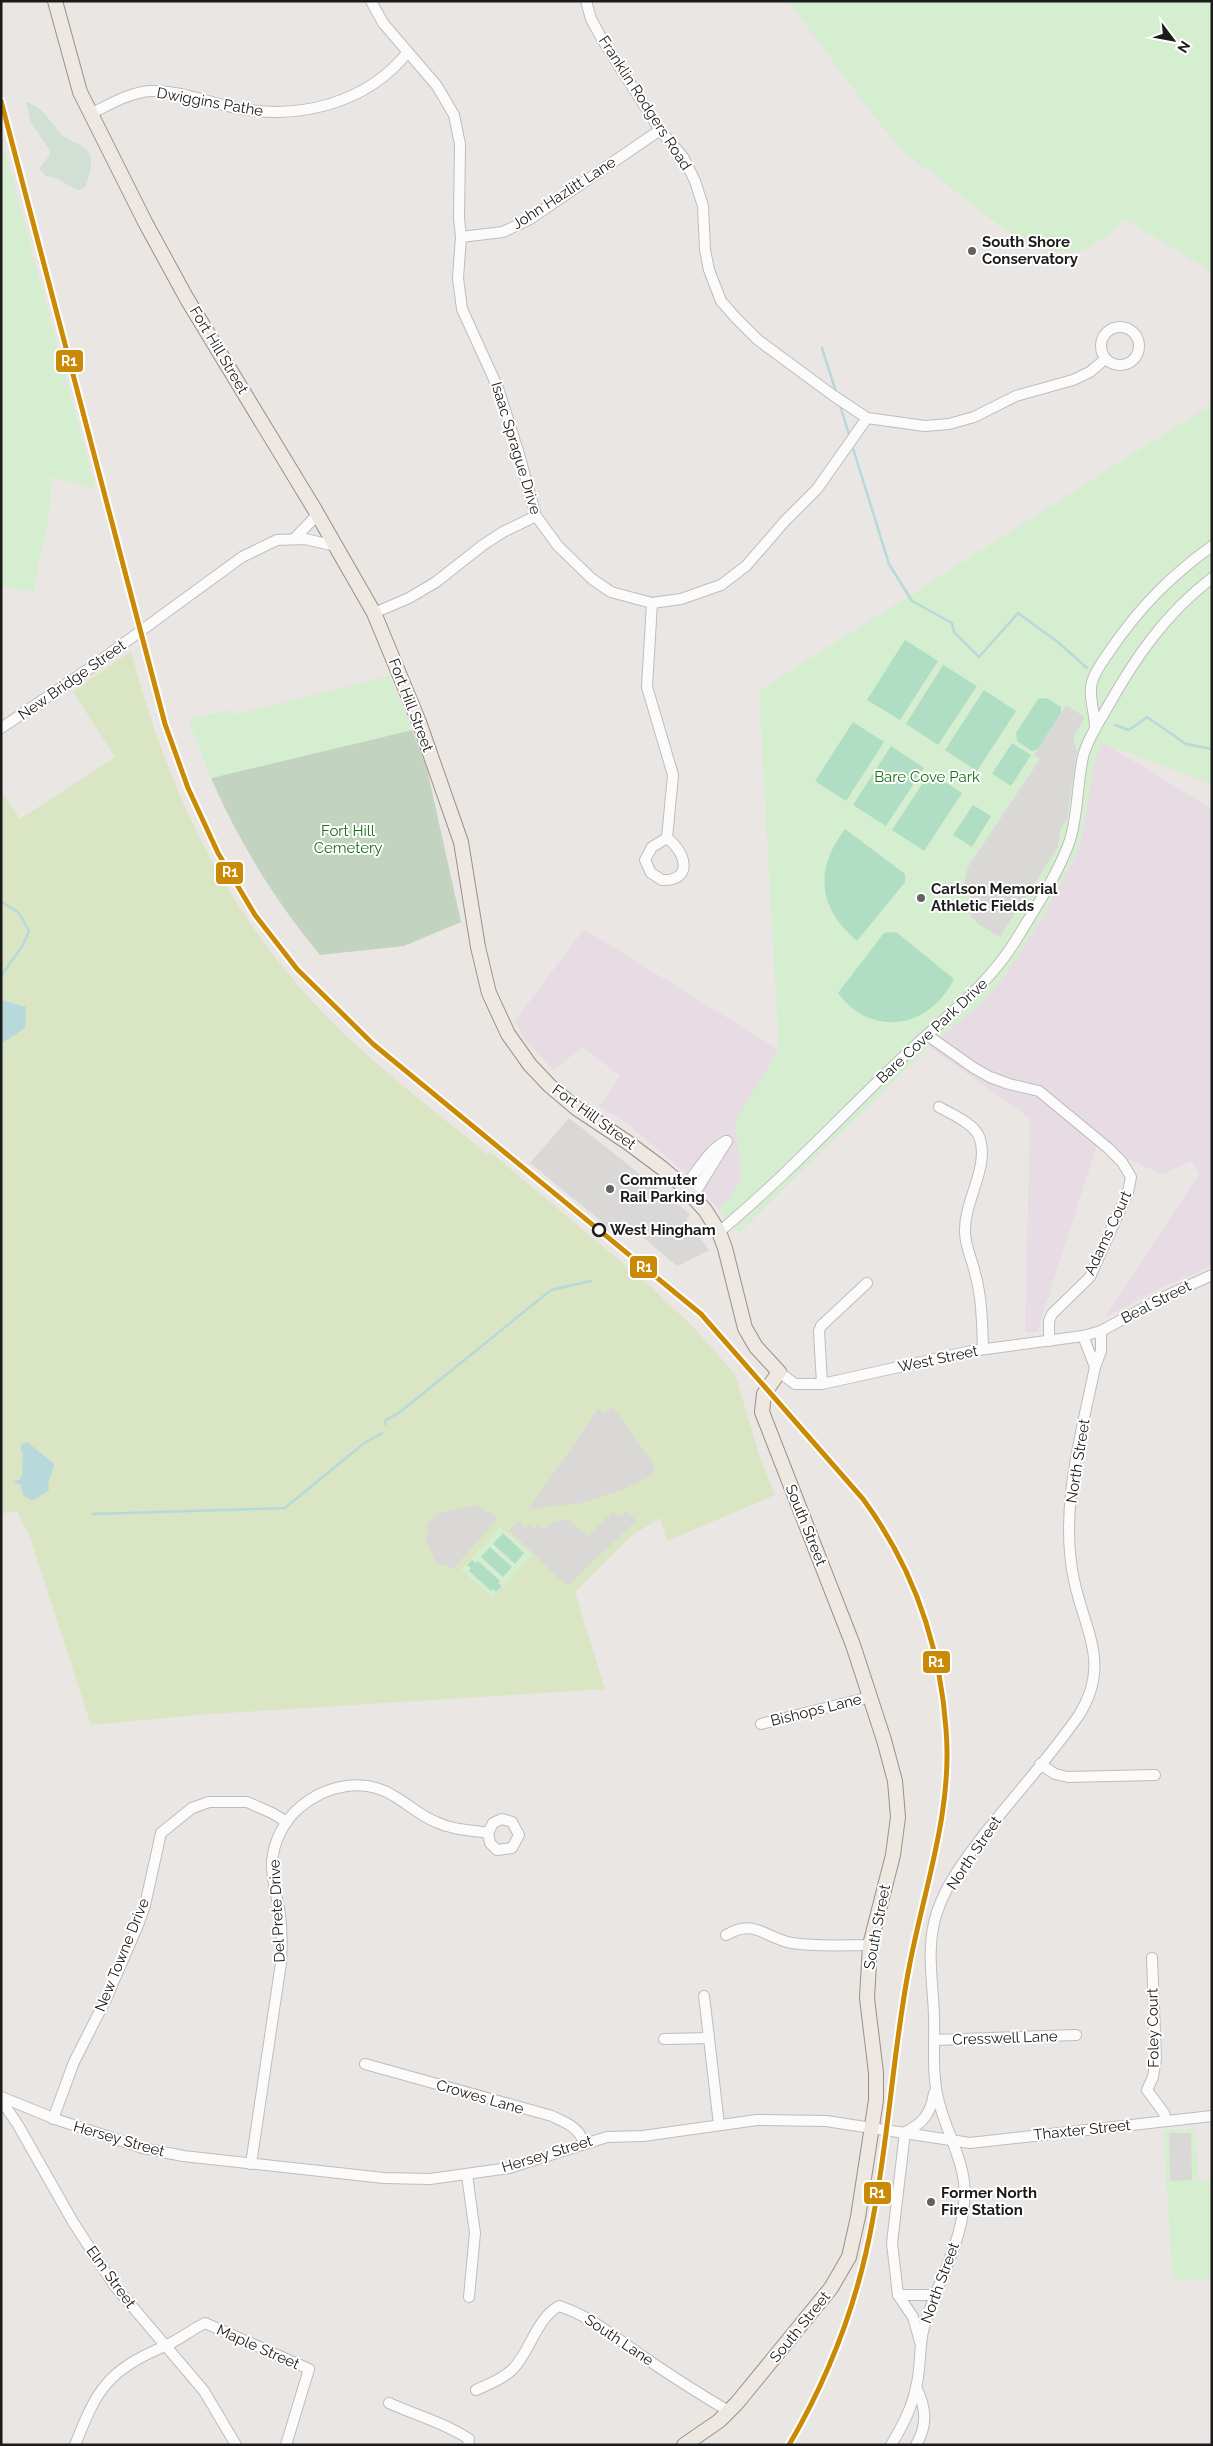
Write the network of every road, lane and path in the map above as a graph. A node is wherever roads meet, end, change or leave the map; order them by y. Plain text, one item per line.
1 (55, 1) edge
2 (371, 1) edge
3 (586, 1) edge
4 (406, 53) junction
5 (90, 114) junction
6 (660, 130) junction
7 (461, 237) junction
8 (1105, 359) dead end
9 (867, 418) junction
10 (318, 514) junction
11 (536, 516) junction
12 (294, 539) junction
13 (336, 546) junction
14 (1212, 546) edge
15 (1212, 578) edge
16 (652, 603) junction
17 (374, 613) junction
18 (1, 728) edge
19 (1095, 728) junction
20 (667, 838) dead end
21 (927, 1034) junction
22 (939, 1107) dead end
23 (689, 1192) junction
24 (719, 1232) junction
25 (1212, 1275) edge
26 (867, 1282) dead end
27 (1101, 1331) junction
28 (1083, 1336) junction
29 (1049, 1341) junction
30 (983, 1348) junction
31 (1095, 1366) junction
32 (779, 1372) junction
33 (822, 1384) junction
34 (870, 1697) junction
35 (762, 1724) dead end
36 (1040, 1764) junction
37 (1154, 1775) dead end
38 (286, 1822) junction
39 (488, 1832) dead end
40 (726, 1935) dead end
41 (870, 1945) junction
42 (1152, 1958) dead end
43 (704, 1996) dead end
44 (1076, 2035) dead end
45 (709, 2038) junction
46 (664, 2039) dead end
47 (934, 2040) junction
48 (364, 2064) dead end
49 (936, 2084) junction
50 (1, 2098) edge
51 (37, 2112) junction
52 (1212, 2115) edge
53 (53, 2119) junction
54 (1166, 2121) junction
55 (719, 2125) junction
56 (19, 2126) junction
57 (872, 2127) junction
58 (905, 2132) junction
59 (952, 2140) junction
60 (584, 2144) junction
61 (251, 2164) junction
62 (467, 2175) junction
63 (898, 2295) junction
64 (934, 2295) junction
65 (469, 2297) dead end
66 (165, 2346) junction
67 (921, 2348) junction
68 (916, 2387) junction
69 (476, 2390) dead end
70 (389, 2403) dead end
71 (730, 2412) junction
72 (74, 2445) edge
73 (236, 2445) edge
74 (286, 2445) edge
75 (468, 2445) edge
76 (684, 2445) edge
77 (890, 2445) edge
78 (916, 2445) edge

1 - 5 main road, Fort Hill Street
2 - 4 street, Isaac Sprague Drive
3 - 6 street, Franklin Rodgers Road
4 - 5 street, Dwiggins Pathe
4 - 7 street, Isaac Sprague Drive
5 - 10 main road, Fort Hill Street
6 - 7 street, John Hazlitt Lane
6 - 9 street, Franklin Rodgers Road
7 - 11 street, Isaac Sprague Drive
8 - 9 street, Franklin Rodgers Road
9 - 16 street, Isaac Sprague Drive
10 - 12 street
10 - 13 main road, Fort Hill Street
11 - 16 street, Isaac Sprague Drive
11 - 17 street
12 - 13 street, New Bridge Street
12 - 18 street, New Bridge Street
13 - 17 main road, Fort Hill Street
14 - 19 street, Bare Cove Park Drive
15 - 19 street, Bare Cove Park Drive
16 - 20 street
17 - 23 main road, Fort Hill Street
19 - 21 street, Bare Cove Park Drive
21 - 24 street, Bare Cove Park Drive
21 - 29 street, Adams Court
22 - 30 street
23 - 23 street
23 - 24 main road, Fort Hill Street
24 - 32 main road, Fort Hill Street
25 - 27 street, Beal Street
26 - 33 street
27 - 28 street, West Street
27 - 31 street, North Street
28 - 29 street, West Street
28 - 31 street
29 - 30 street, West Street
30 - 33 street, West Street
31 - 36 street, North Street
32 - 33 street, West Street
32 - 34 main road, South Street
34 - 35 street, Bishops Lane
34 - 41 main road, South Street
36 - 37 street
36 - 47 street, North Street
38 - 39 street, Del Prete Drive
38 - 53 street, New Towne Drive
38 - 61 street, Del Prete Drive
40 - 41 street
41 - 57 main road, South Street
42 - 54 street, Foley Court
43 - 45 street
44 - 47 street, Cresswell Lane
45 - 46 street
45 - 55 street
47 - 49 street, North Street
48 - 60 street, Crowes Lane
49 - 58 street
49 - 59 street, North Street
50 - 51 street, Hersey Street
50 - 56 street, Elm Street
51 - 53 street, Hersey Street
51 - 56 street
52 - 54 street, Thaxter Street
53 - 61 street, Hersey Street
54 - 59 street, Thaxter Street
55 - 57 street, Hersey Street
55 - 60 street, Hersey Street
56 - 66 street, Elm Street
57 - 58 street, Hersey Street
57 - 71 main road, South Street
58 - 59 street, Hersey Street
58 - 63 street
59 - 64 street, North Street
60 - 62 street, Hersey Street
61 - 62 street, Hersey Street
62 - 65 street
63 - 64 street
63 - 67 street
64 - 67 street, North Street
66 - 72 street
66 - 73 street, Elm Street
66 - 74 street, Maple Street
67 - 68 street, North Street
68 - 77 street, North Street
68 - 78 street
69 - 71 street, South Lane
70 - 75 street
71 - 76 main road, South Street

